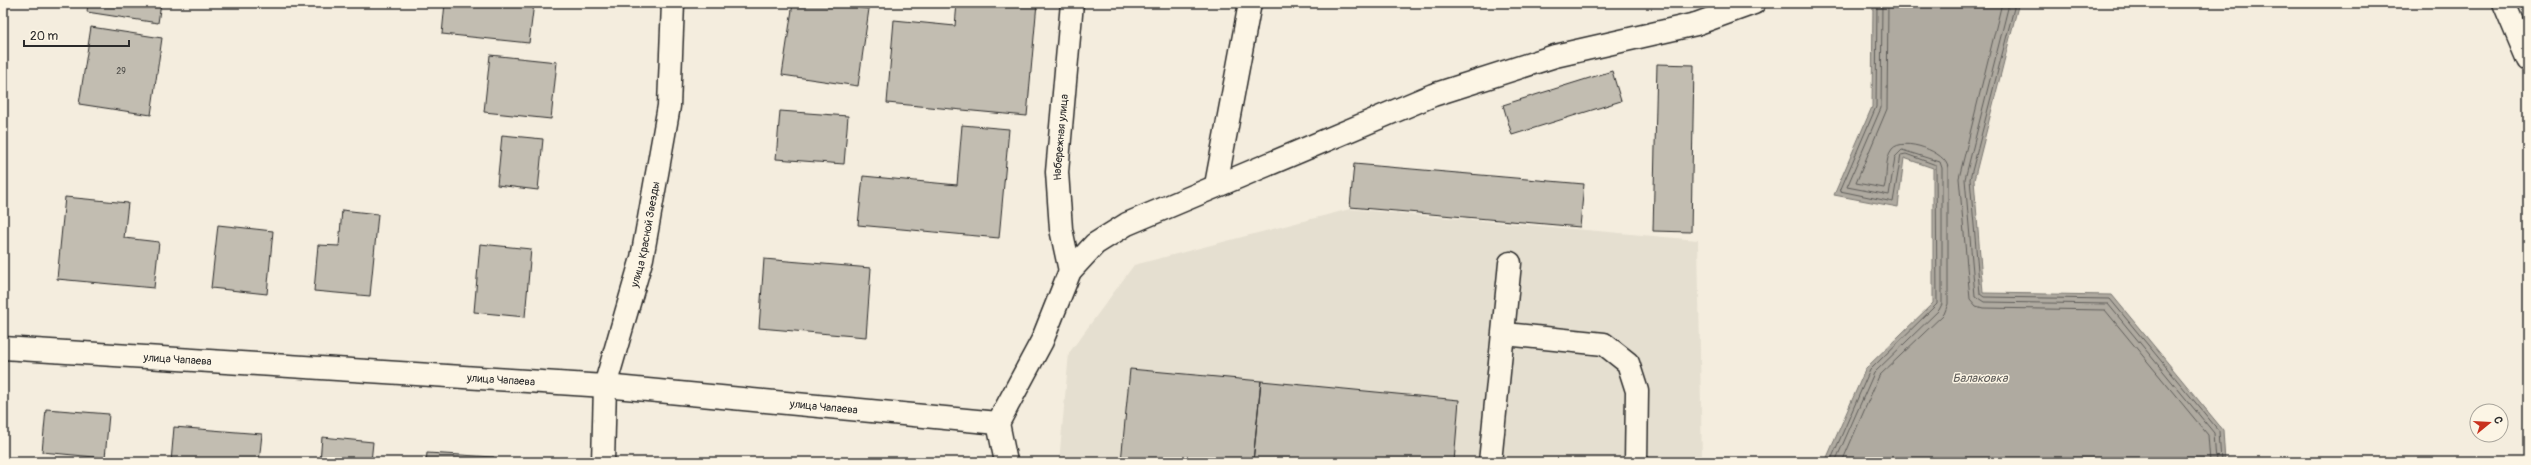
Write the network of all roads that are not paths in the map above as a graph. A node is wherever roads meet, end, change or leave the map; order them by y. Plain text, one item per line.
1 (673, 3) edge
2 (1072, 3) edge
3 (1250, 3) edge
4 (1754, 3) edge
5 (2504, 3) edge
6 (2528, 60) edge
7 (1216, 185) junction
8 (1510, 263) dead end
9 (1070, 271) junction
10 (1505, 334) junction
11 (3, 348) edge
12 (605, 386) junction
13 (998, 423) junction
14 (603, 462) edge
15 (1006, 462) edge
16 (1490, 462) edge
17 (1636, 462) edge

1 - 12 street, улица Красной Звезды
2 - 9 street, Набережная улица
3 - 7 street
4 - 7 street
5 - 6 street
7 - 9 street
8 - 10 street
9 - 13 street
10 - 16 street
10 - 17 street
11 - 12 street, улица Чапаева
12 - 13 street, улица Чапаева
12 - 14 street, улица Красной Звезды
13 - 15 street

